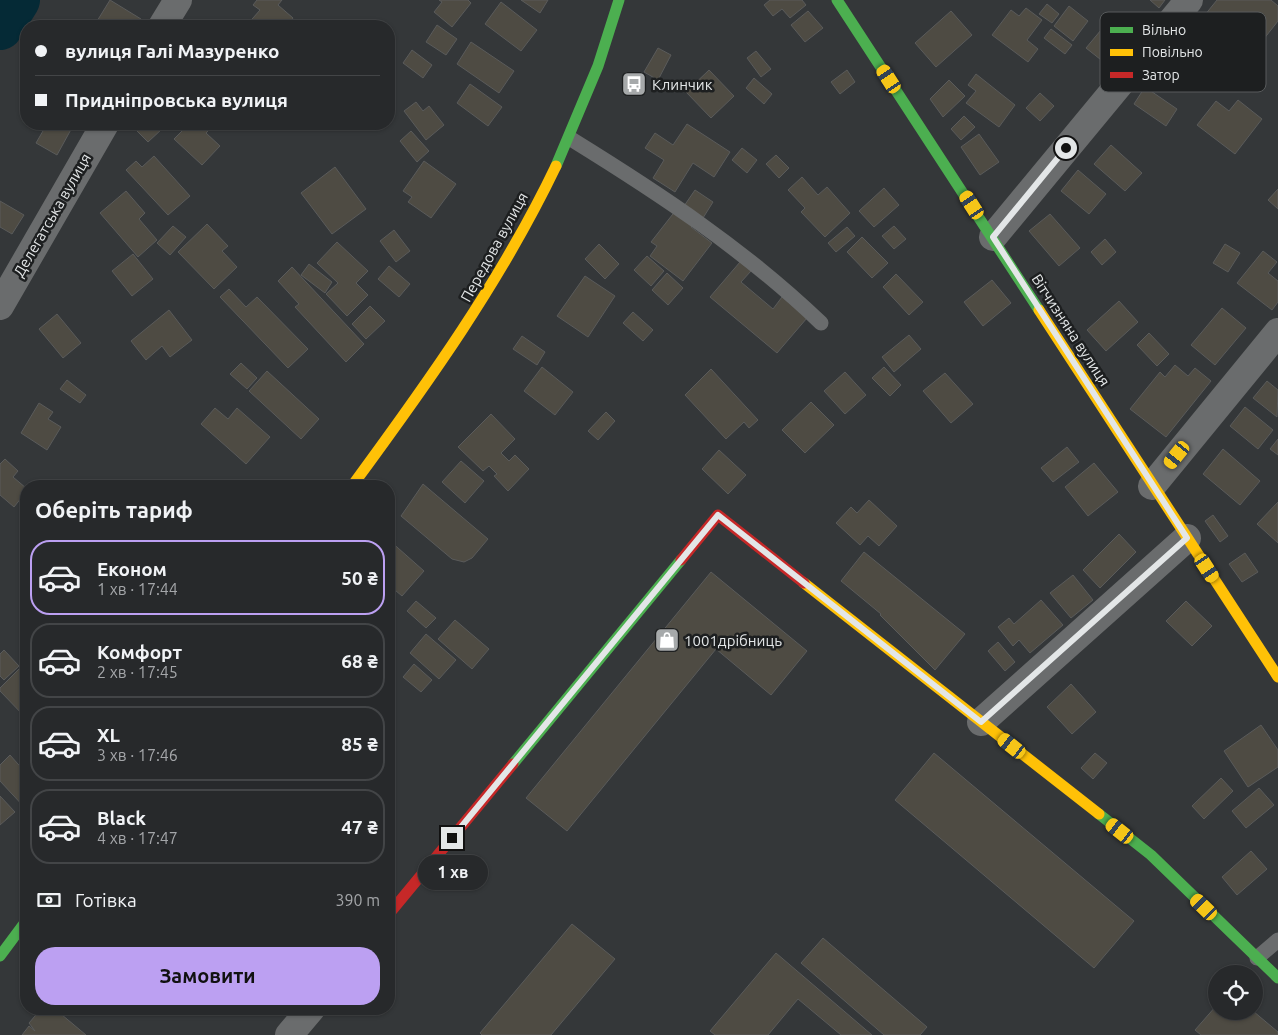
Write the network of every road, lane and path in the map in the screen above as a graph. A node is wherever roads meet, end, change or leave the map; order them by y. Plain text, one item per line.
1 (178, 0) edge
2 (619, 0) edge
3 (838, 0) edge
4 (1189, 0) edge
5 (1179, 12) edge
6 (166, 20) edge
7 (1113, 92) edge
8 (102, 130) edge
9 (571, 139) junction
10 (993, 237) junction
11 (0, 306) edge
12 (822, 323) dead end
13 (1278, 332) edge
14 (356, 480) edge
15 (1152, 486) junction
16 (1187, 538) junction
17 (1278, 677) edge
18 (981, 722) junction
19 (395, 907) edge
20 (20, 929) edge
21 (1278, 940) edge
22 (0, 956) edge
23 (1257, 958) junction
24 (1278, 978) edge
25 (306, 1015) edge
26 (290, 1035) edge

1 - 6 street
2 - 9 street, Передова вулиця
3 - 10 street, Вітчизняна вулиця
4 - 5 street
7 - 10 street
8 - 11 street, Делегатська вулиця
9 - 12 lane
9 - 14 street, Передова вулиця
10 - 15 street, Вітчизняна вулиця
13 - 15 street
15 - 16 street, Вітчизняна вулиця
16 - 17 street, Вітчизняна вулиця
16 - 18 street
18 - 19 street
18 - 23 street
20 - 22 street
21 - 23 lane
23 - 24 street
25 - 26 street

